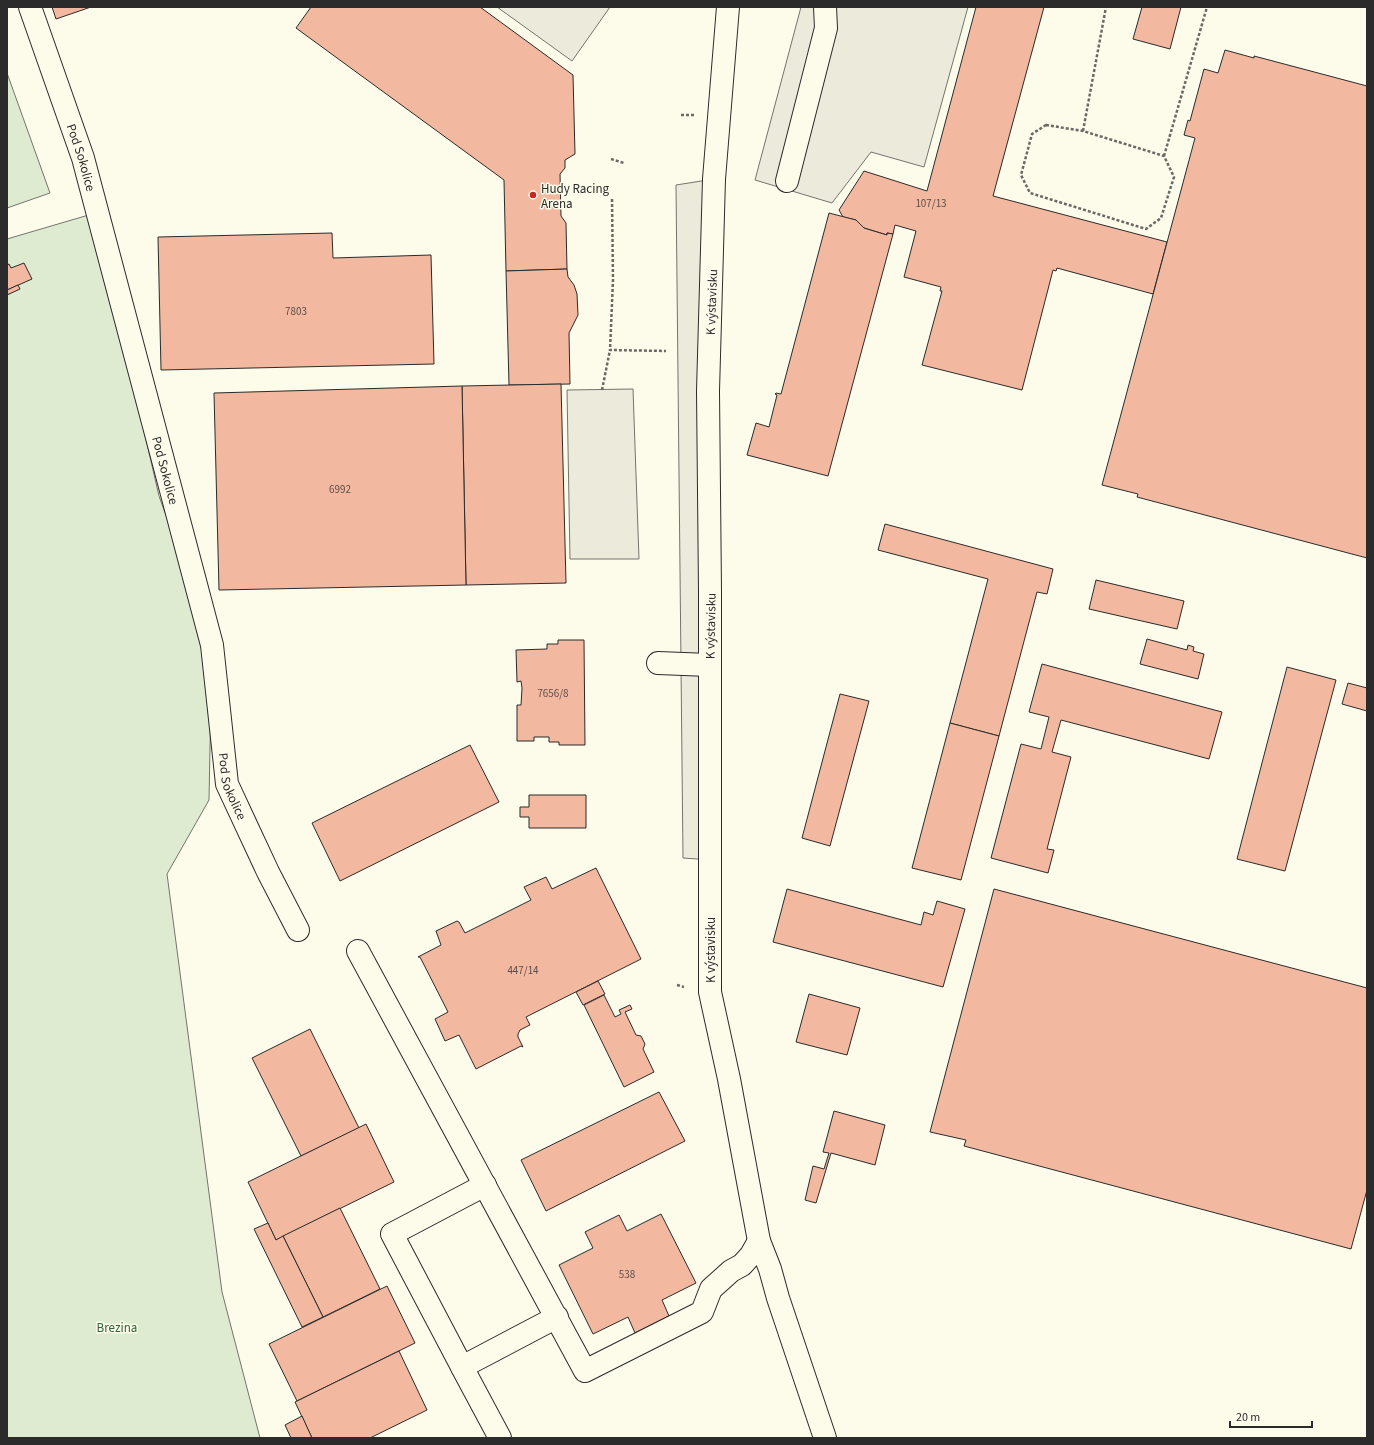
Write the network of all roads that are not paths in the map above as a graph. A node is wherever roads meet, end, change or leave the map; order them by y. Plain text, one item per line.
1 (30, 7) edge
2 (728, 7) edge
3 (824, 7) edge
4 (787, 181) dead end
5 (658, 663) dead end
6 (709, 665) junction
7 (298, 930) dead end
8 (358, 950) dead end
9 (485, 1185) junction
10 (759, 1241) junction
11 (557, 1317) junction
12 (462, 1367) junction
13 (500, 1438) edge
14 (825, 1438) edge

1 - 7 street, Pod Sokolice
2 - 6 street, K výstavisku
3 - 4 street
5 - 6 street
6 - 10 street, K výstavisku
8 - 9 street
9 - 11 street
9 - 12 street
10 - 11 street
10 - 14 street, K výstavisku
11 - 12 street
12 - 13 street

